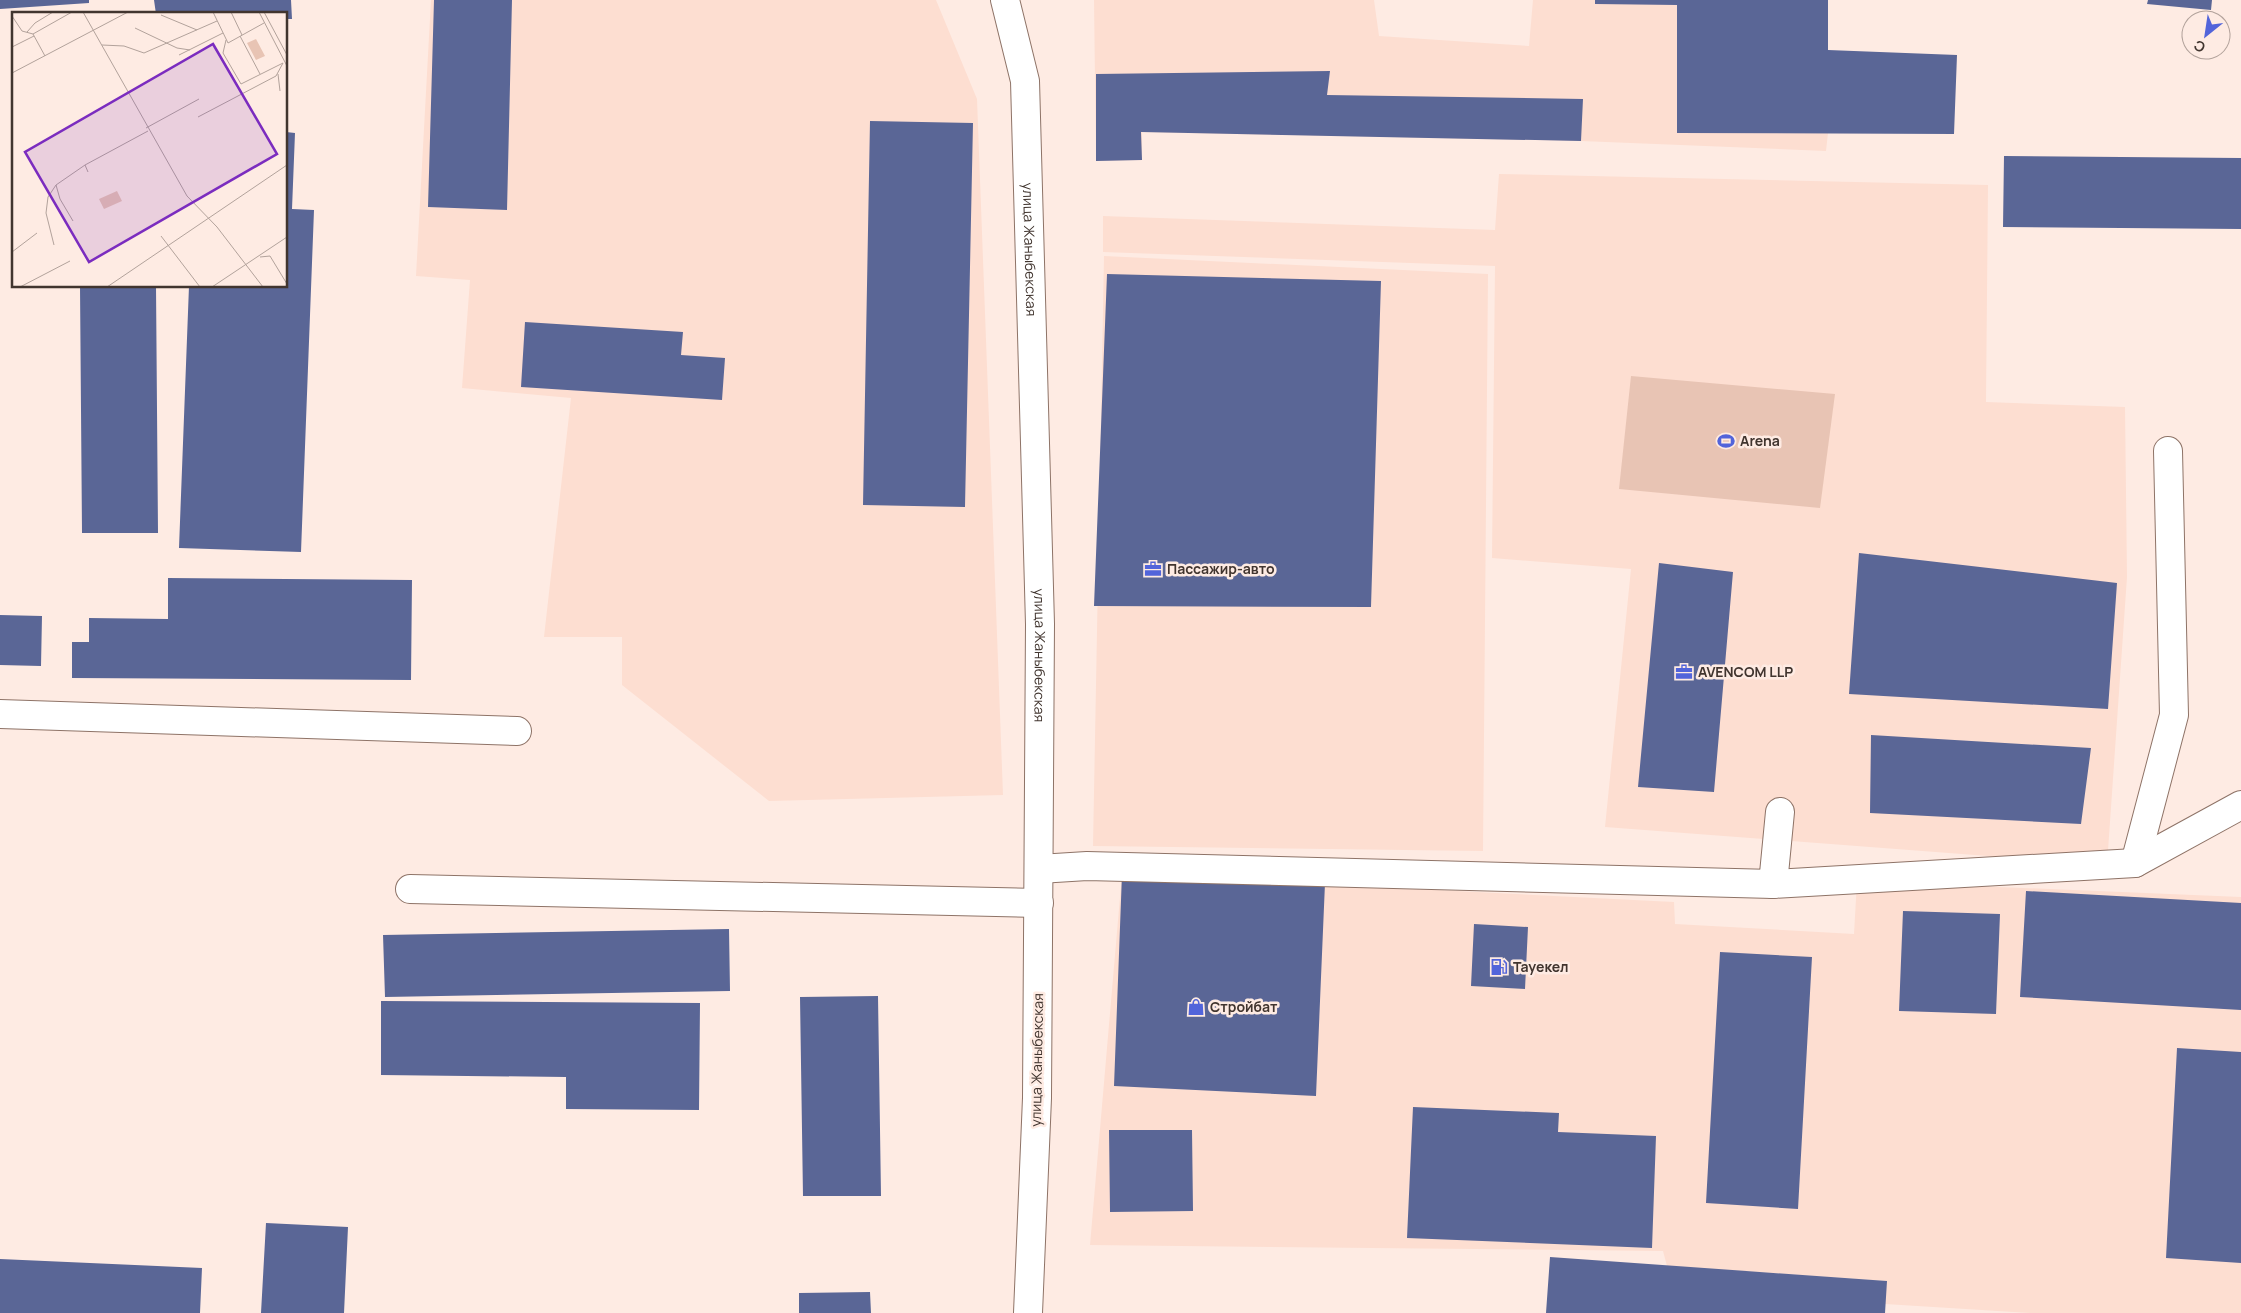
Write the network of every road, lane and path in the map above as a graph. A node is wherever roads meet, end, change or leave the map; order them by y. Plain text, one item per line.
1 (1005, 0) edge
2 (2168, 452) dead end
3 (0, 714) edge
4 (517, 732) dead end
5 (2241, 805) edge
6 (1780, 812) dead end
7 (2135, 863) junction
8 (1039, 869) junction
9 (1772, 884) junction
10 (410, 889) dead end
11 (1039, 903) junction
12 (1028, 1313) edge

1 - 8 street, улица Жаныбекская
2 - 7 street
3 - 4 street
5 - 7 street
6 - 9 street
7 - 9 street
8 - 9 street
8 - 11 street, улица Жаныбекская
10 - 11 street
11 - 12 street, улица Жаныбекская

